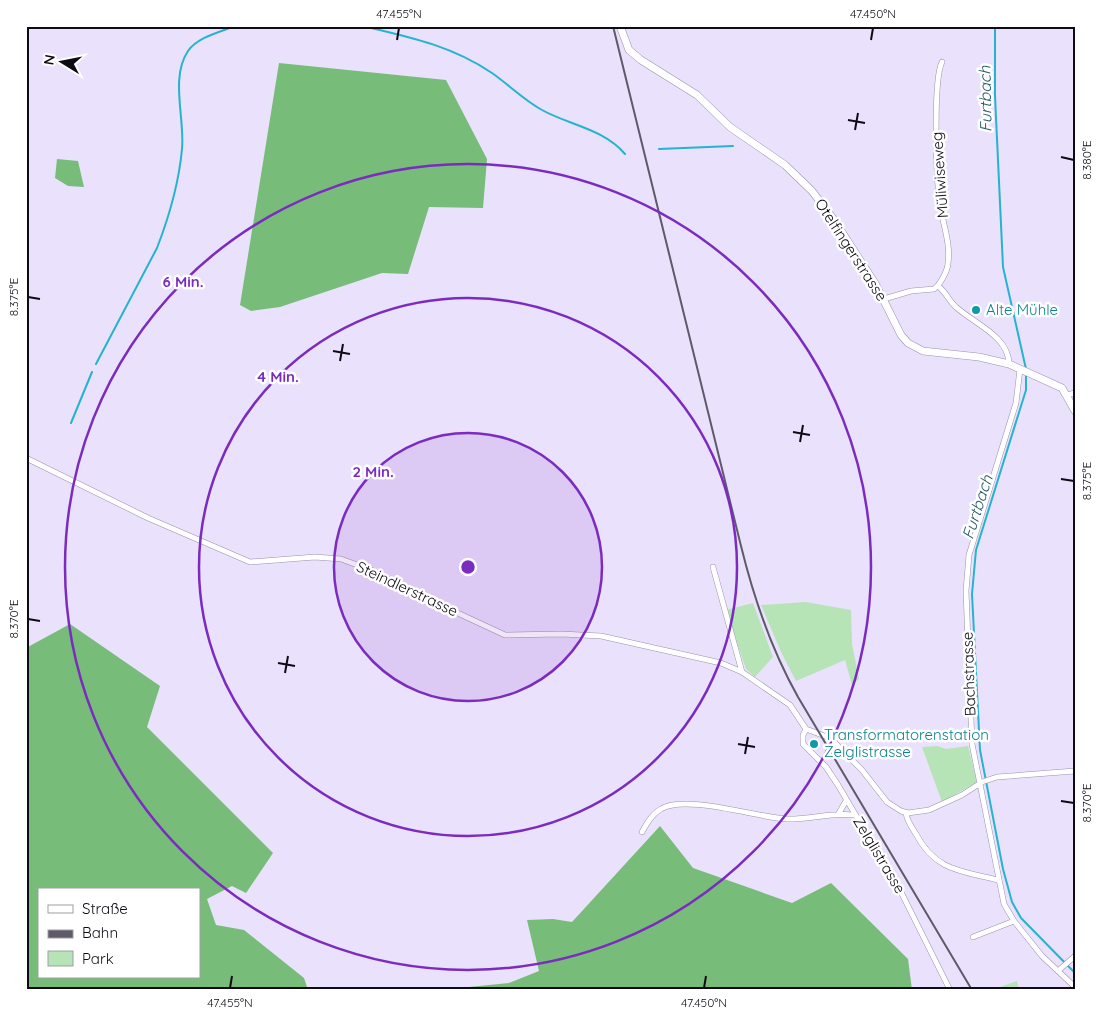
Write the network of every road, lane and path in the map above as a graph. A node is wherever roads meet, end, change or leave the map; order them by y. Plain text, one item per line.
1 (620, 26) edge
2 (942, 62) dead end
3 (938, 286) junction
4 (884, 299) junction
5 (1009, 364) junction
6 (1021, 369) junction
7 (1071, 394) edge
8 (1075, 411) edge
9 (26, 458) edge
10 (713, 567) dead end
11 (742, 672) junction
12 (806, 729) junction
13 (1075, 772) edge
14 (980, 783) junction
15 (846, 801) junction
16 (839, 813) junction
17 (906, 813) junction
18 (854, 815) junction
19 (642, 832) dead end
20 (998, 880) junction
21 (1014, 921) junction
22 (974, 937) dead end
23 (1073, 959) edge
24 (1060, 970) junction
25 (1075, 987) edge
26 (950, 990) edge

1 - 4 street, Otelfingerstrasse
2 - 3 street, Müliwiseweg
3 - 4 street
3 - 5 street
4 - 5 street, Otelfingerstrasse
5 - 6 street, Otelfingerstrasse
6 - 7 street, Otelfingerstrasse
6 - 14 street, Bachstrasse
7 - 8 street, Otelfingerstrasse
9 - 11 street, Steindlerstrasse
10 - 11 street
11 - 12 street, Steindlerstrasse
12 - 15 street, Zelglistrasse
12 - 17 street
13 - 14 street
14 - 17 street
14 - 20 street, Bachstrasse
15 - 16 street
15 - 18 street, Zelglistrasse
16 - 18 street
16 - 19 street
17 - 20 street
18 - 26 street, Zelglistrasse
20 - 21 street, Bachstrasse
21 - 22 street
21 - 24 street, Bachstrasse
23 - 24 street
24 - 25 street, Bachstrasse

